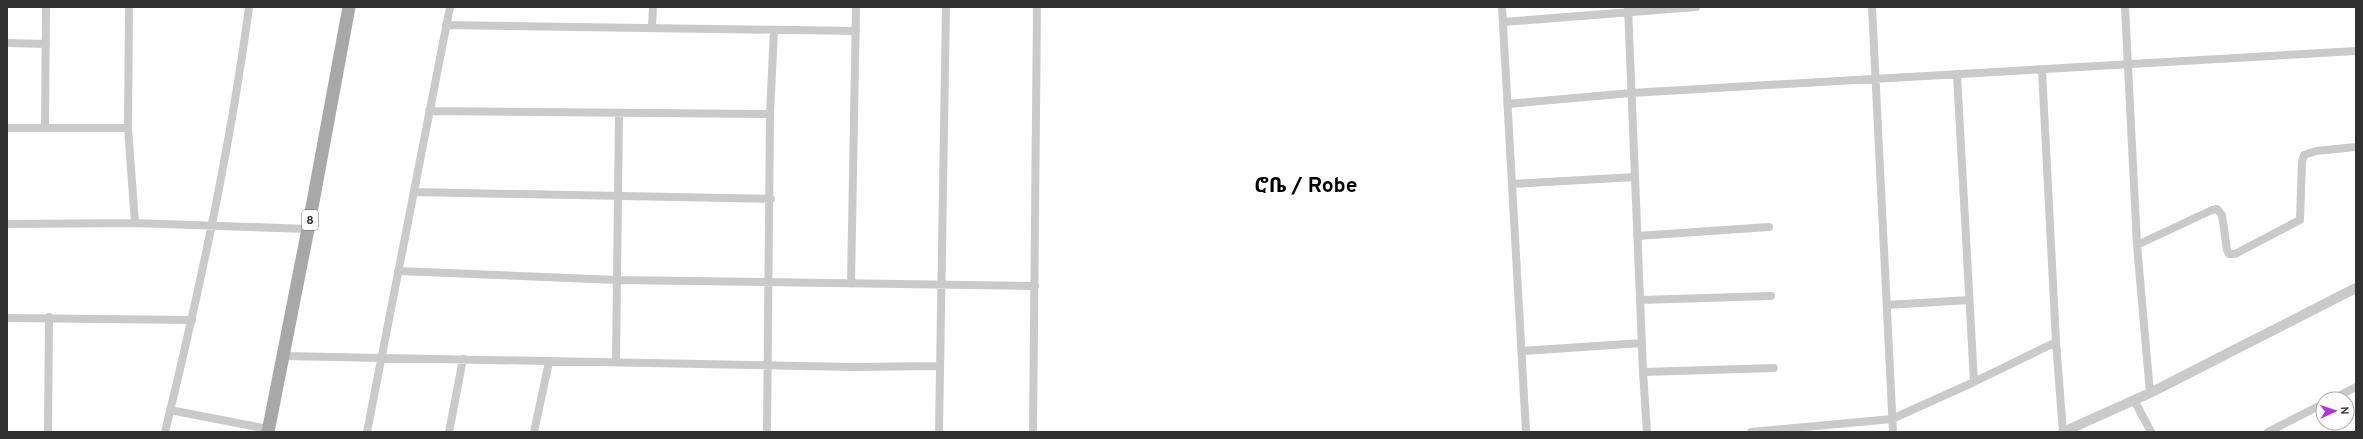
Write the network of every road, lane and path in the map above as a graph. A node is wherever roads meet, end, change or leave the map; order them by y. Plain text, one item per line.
1 (46, 7) edge
2 (129, 7) edge
3 (249, 7) edge
4 (349, 7) edge
5 (450, 7) edge
6 (653, 7) edge
7 (856, 7) edge
8 (946, 7) edge
9 (1037, 7) edge
10 (1502, 7) edge
11 (1696, 7) edge
12 (1872, 7) edge
13 (2125, 7) edge
14 (1628, 9) edge
15 (1503, 22) junction
16 (446, 24) junction
17 (652, 27) junction
18 (774, 30) junction
19 (856, 31) junction
20 (7, 43) edge
21 (46, 44) junction
22 (2356, 51) edge
23 (2128, 65) junction
24 (2042, 70) junction
25 (1957, 75) junction
26 (1877, 79) junction
27 (1631, 93) junction
28 (1508, 104) junction
29 (429, 111) junction
30 (619, 113) junction
31 (770, 114) junction
32 (7, 128) edge
33 (45, 128) junction
34 (128, 128) junction
35 (2356, 147) edge
36 (1635, 177) junction
37 (1512, 184) junction
38 (414, 192) junction
39 (619, 197) junction
40 (771, 199) junction
41 (135, 223) junction
42 (7, 224) edge
43 (212, 226) junction
44 (1769, 226) dead end
45 (308, 229) junction
46 (1637, 236) junction
47 (2137, 245) junction
48 (398, 271) junction
49 (618, 280) junction
50 (769, 283) junction
51 (851, 284) junction
52 (942, 285) junction
53 (1035, 286) junction
54 (2356, 288) edge
55 (1770, 296) dead end
56 (1640, 300) junction
57 (1969, 300) junction
58 (1887, 305) junction
59 (50, 317) junction
60 (7, 318) edge
61 (192, 320) junction
62 (2056, 342) junction
63 (1642, 343) junction
64 (1522, 351) junction
65 (283, 356) junction
66 (463, 358) junction
67 (382, 359) junction
68 (616, 361) junction
69 (549, 362) junction
70 (768, 365) junction
71 (940, 366) junction
72 (1774, 368) dead end
73 (1643, 372) junction
74 (1974, 382) junction
75 (2150, 393) junction
76 (2134, 400) junction
77 (2315, 408) edge
78 (170, 410) junction
79 (1892, 419) junction
80 (268, 431) edge
81 (48, 432) edge
82 (165, 432) edge
83 (367, 432) edge
84 (449, 432) edge
85 (534, 432) edge
86 (767, 432) edge
87 (938, 432) edge
88 (1033, 432) edge
89 (1526, 432) edge
90 (1647, 432) edge
91 (1751, 432) edge
92 (1893, 432) edge
93 (2063, 432) edge
94 (2151, 432) edge
95 (2268, 432) edge

1 - 21 street
2 - 34 street
3 - 43 street
4 - 45 main road, 8
5 - 16 street
6 - 17 street
7 - 19 street
8 - 52 street
9 - 53 street
10 - 15 street
11 - 14 street
12 - 26 street
13 - 23 street
14 - 15 street
14 - 27 street
15 - 28 street
16 - 17 street
16 - 29 street
17 - 18 street
18 - 19 street
18 - 31 street
19 - 51 street
20 - 21 street
21 - 33 street
22 - 23 street
23 - 24 street
23 - 47 street
24 - 25 street
24 - 62 street
25 - 26 street
25 - 57 street
26 - 27 street
26 - 58 street
27 - 28 street
27 - 36 street
28 - 37 street
29 - 30 street
29 - 38 street
30 - 31 street
30 - 39 street
31 - 40 street
32 - 33 street
33 - 34 street
34 - 41 street
35 - 47 street
36 - 37 street
36 - 46 street
37 - 64 street
38 - 39 street
38 - 48 street
39 - 40 street
39 - 49 street
40 - 50 street
41 - 42 street
41 - 43 street
43 - 45 street
43 - 61 street
44 - 46 street
45 - 65 main road, 8
46 - 56 street
47 - 75 street
48 - 49 street
48 - 67 street
49 - 50 street
49 - 68 street
50 - 51 street
50 - 70 street
51 - 52 street
52 - 53 street
52 - 71 street
53 - 88 street
54 - 75 street
55 - 56 street
56 - 63 street
57 - 58 street
57 - 74 street
58 - 79 street
59 - 60 street
59 - 61 street
59 - 81 street
61 - 78 street
62 - 74 street
62 - 93 street
63 - 64 street
63 - 73 street
64 - 89 street
65 - 67 street
65 - 80 main road, 8
66 - 67 street
66 - 69 street
66 - 84 street
67 - 83 street
68 - 69 street
68 - 70 street
69 - 85 street
70 - 71 street
70 - 86 street
71 - 87 street
72 - 73 street
73 - 90 street
74 - 79 street
75 - 76 street
76 - 93 street
76 - 94 street
77 - 95 street
78 - 80 street
78 - 82 street
79 - 91 street
79 - 92 street

